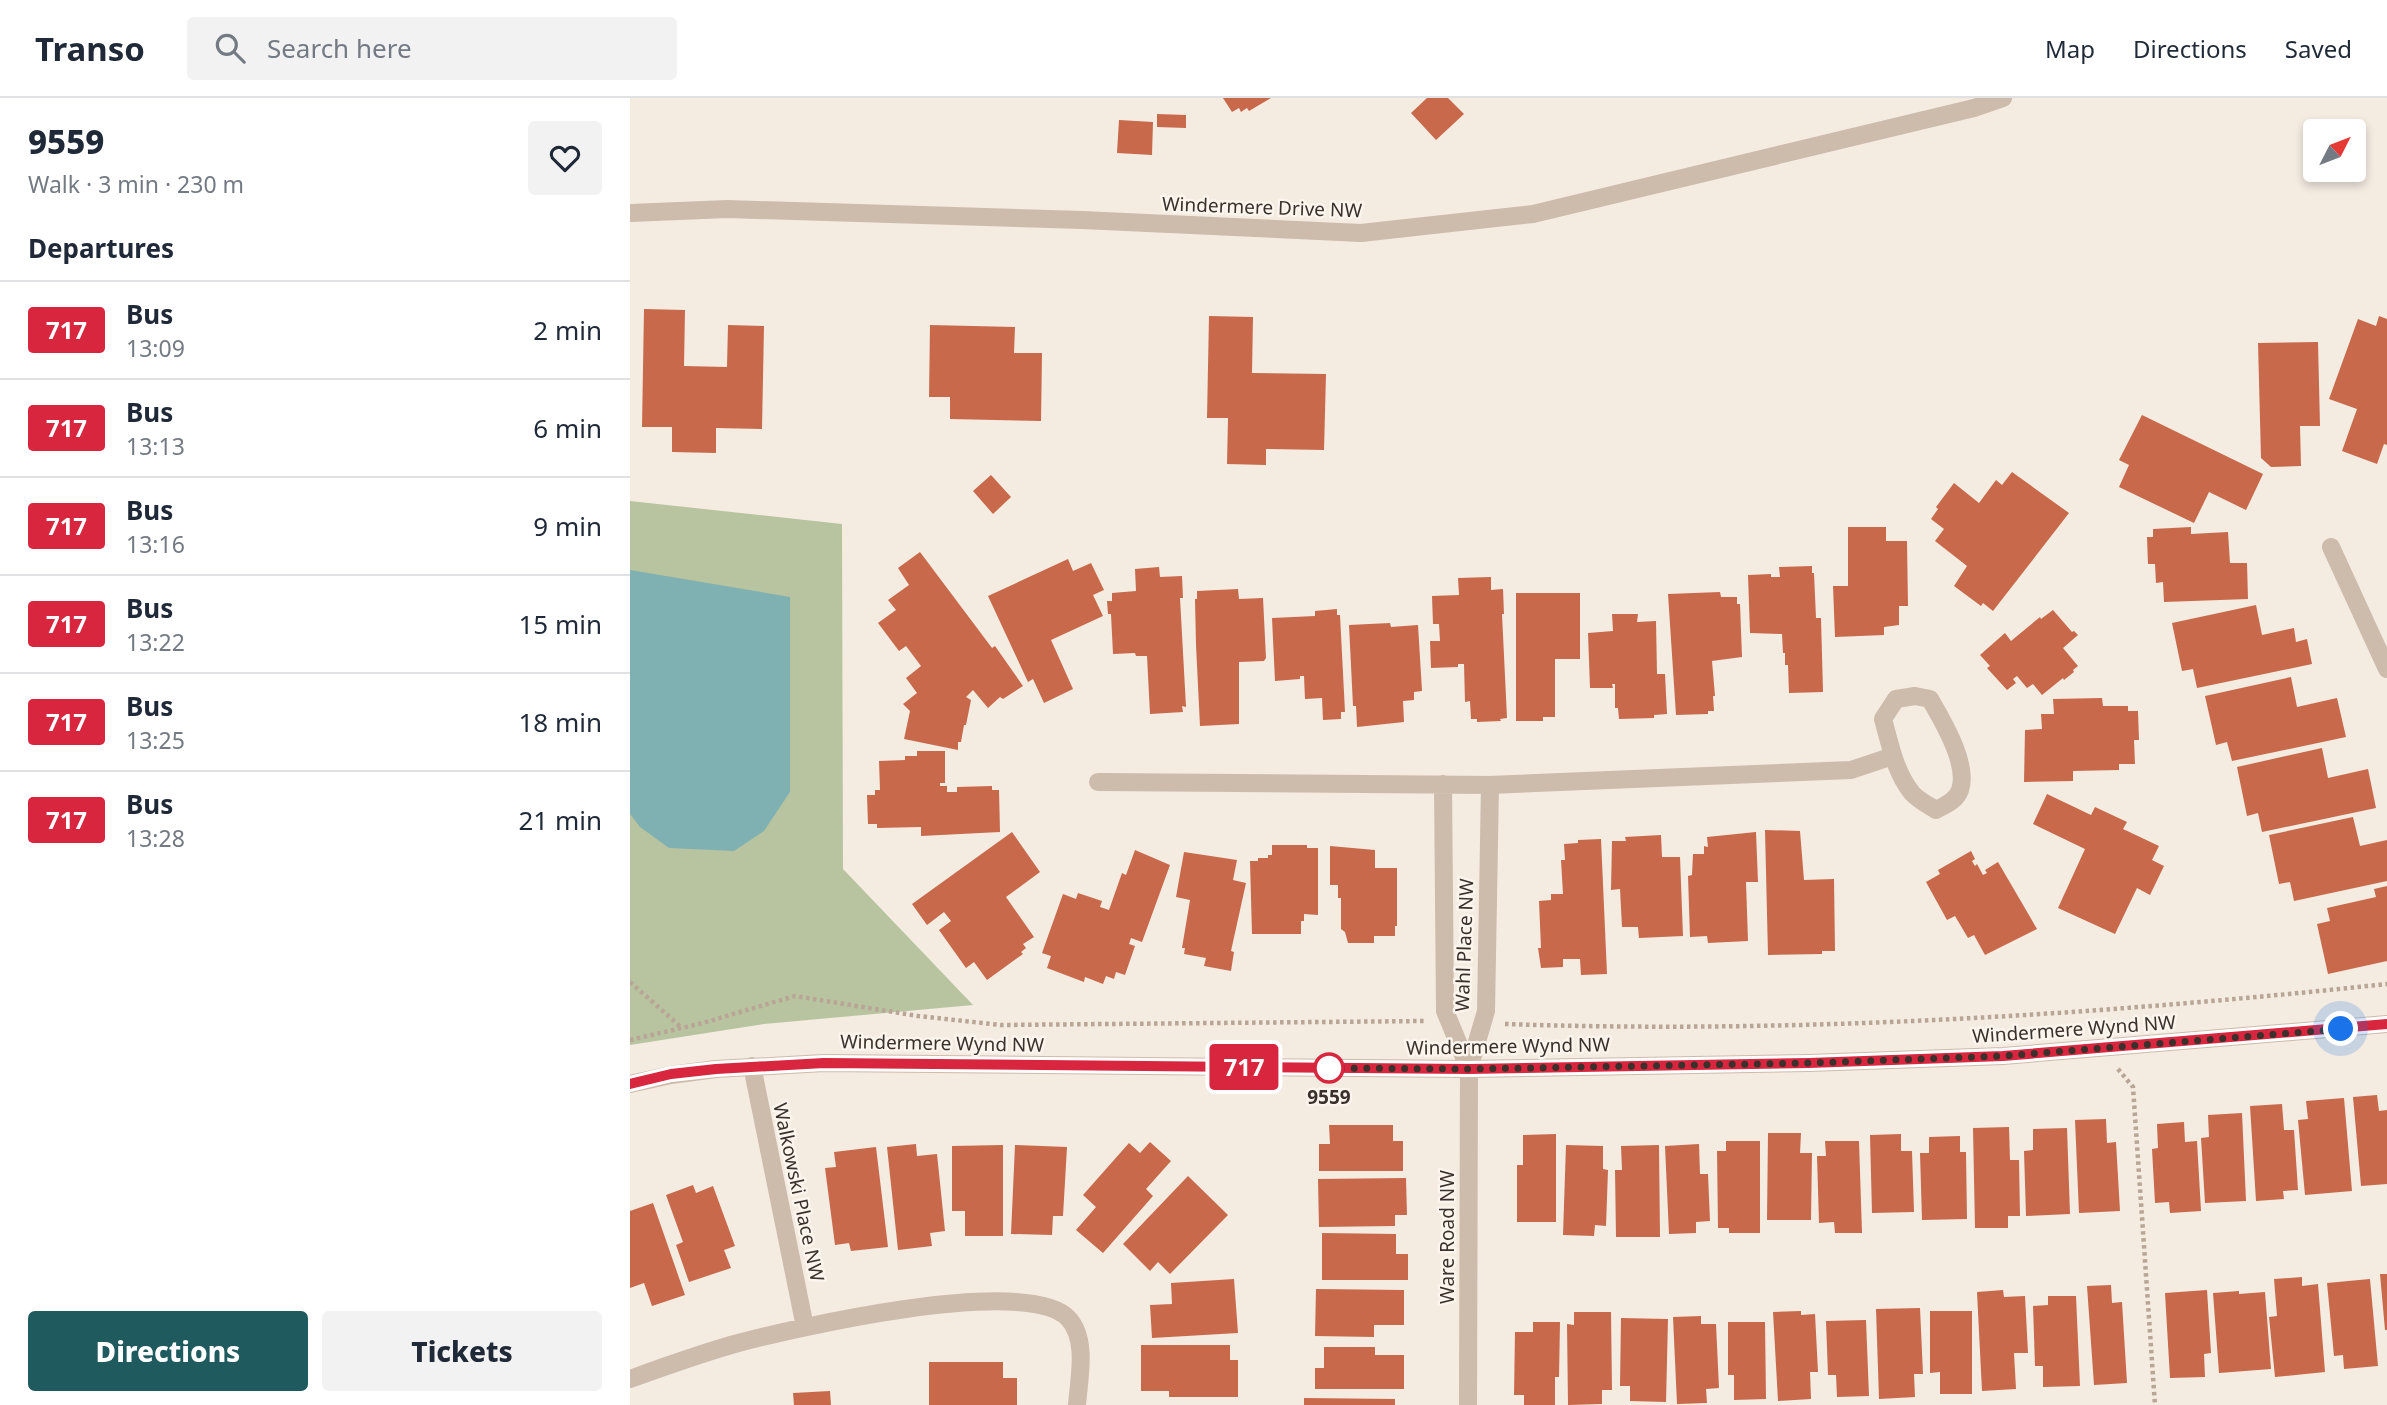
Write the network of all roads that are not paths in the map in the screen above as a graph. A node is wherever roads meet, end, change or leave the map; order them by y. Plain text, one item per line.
1 (2003, 98) edge
2 (630, 213) edge
3 (2331, 547) dead end
4 (2387, 669) edge
5 (1893, 757) junction
6 (1098, 782) dead end
7 (1443, 784) junction
8 (1490, 785) junction
9 (2387, 1024) edge
10 (752, 1066) junction
11 (1469, 1069) junction
12 (630, 1084) edge
13 (805, 1327) junction
14 (630, 1379) edge
15 (1077, 1405) edge
16 (1468, 1405) edge

1 - 2 street, Windermere Drive NW
3 - 4 street
5 - 5 street
5 - 8 street
6 - 7 street
7 - 8 street
7 - 11 street, Wahl Place NW
8 - 11 street, Wahl Place NW
9 - 11 street, Windermere Wynd NW
10 - 11 street, Windermere Wynd NW
10 - 12 street, Windermere Wynd NW
10 - 13 street, Walkowski Place NW
11 - 16 street, Ware Road NW
13 - 14 street
13 - 15 street

